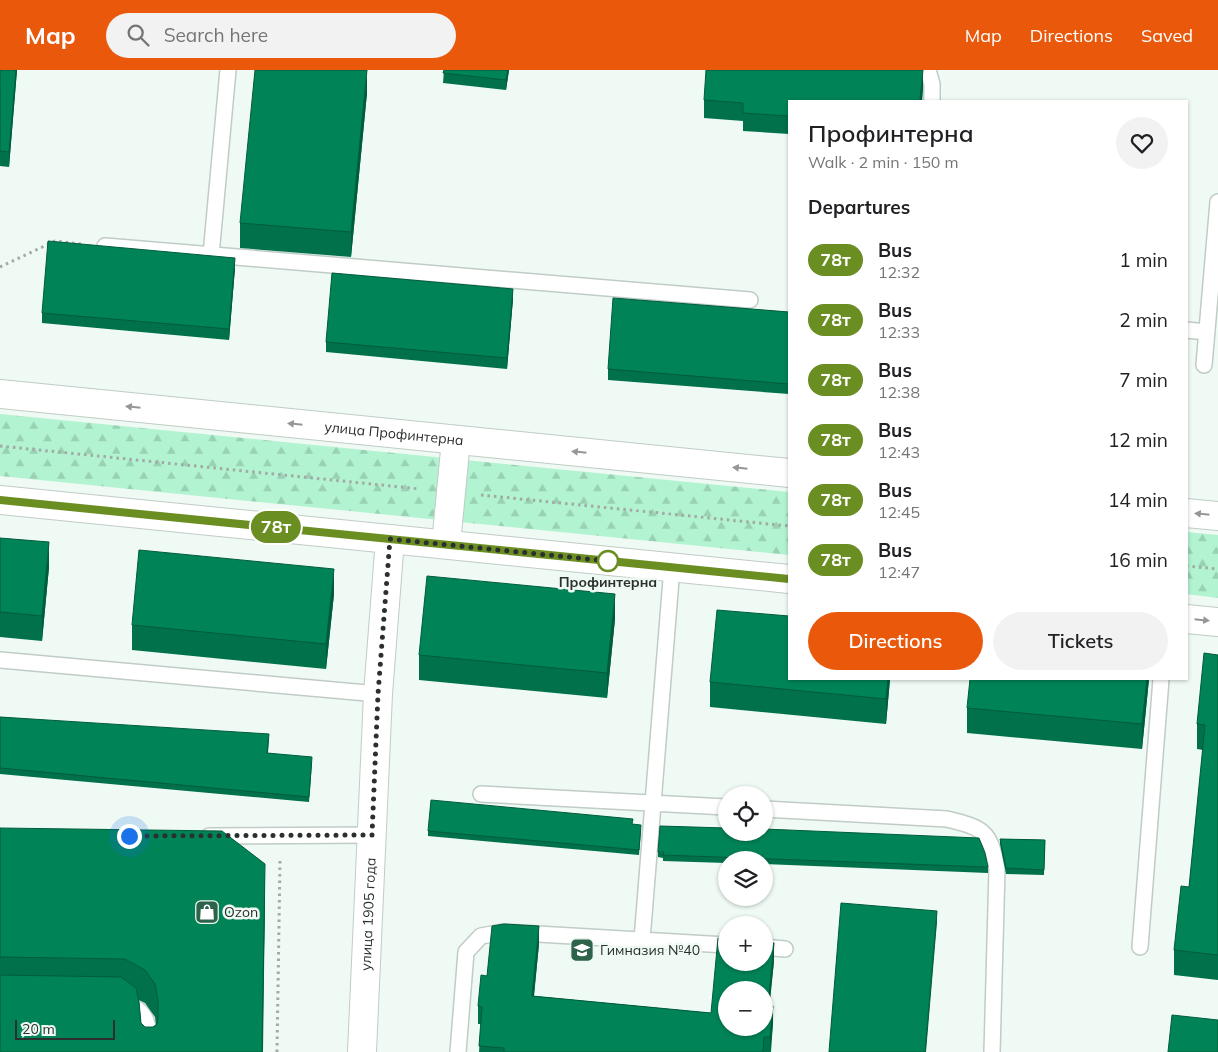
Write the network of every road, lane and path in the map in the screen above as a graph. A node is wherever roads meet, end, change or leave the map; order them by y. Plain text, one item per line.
1 (228, 70) edge
2 (928, 70) edge
3 (932, 100) edge
4 (1218, 202) edge
5 (105, 246) joint
6 (211, 255) junction
7 (0, 267) edge
8 (750, 300) dead end
9 (1188, 330) edge
10 (1207, 332) junction
11 (1204, 365) dead end
12 (0, 394) edge
13 (456, 440) junction
14 (0, 446) edge
15 (788, 473) edge
16 (451, 492) junction
17 (0, 500) edge
18 (1188, 513) edge
19 (1218, 516) edge
20 (788, 526) edge
21 (390, 539) junction
22 (446, 544) junction
23 (1188, 566) edge
24 (672, 567) junction
25 (1218, 569) edge
26 (788, 579) edge
27 (1188, 619) edge
28 (1218, 622) edge
29 (0, 660) edge
30 (1161, 680) edge
31 (378, 694) junction
32 (481, 794) dead end
33 (653, 802) junction
34 (718, 806) edge
35 (773, 809) edge
36 (372, 835) junction
37 (193, 836) edge
38 (280, 859) dead end
39 (642, 940) junction
40 (718, 945) edge
41 (773, 948) edge
42 (1140, 948) dead end
43 (785, 949) dead end
44 (111, 1000) edge
45 (148, 1052) edge
46 (277, 1052) edge
47 (362, 1052) edge
48 (458, 1052) edge
49 (992, 1052) edge

1 - 6 lane
2 - 3 lane
4 - 10 lane
5 - 6 lane
5 - 7 path
6 - 8 lane
9 - 10 lane
10 - 11 lane
13 -> 12 street, улица Профинтерна
15 -> 13 street, улица Профинтерна
13 - 16 street
14 - 16 path
16 - 20 path
16 - 22 street
17 - 21 street
19 -> 18 street
21 - 22 street
21 - 31 street, улица 1905 года
22 - 24 street
23 - 25 path
24 - 26 street
24 - 33 lane
27 -> 28 street
29 - 31 lane
30 - 42 lane
31 - 36 street, улица 1905 года
32 - 33 lane
33 - 34 lane
33 - 39 lane
35 - 49 lane
36 - 37 lane
36 - 47 street, улица 1905 года
38 - 46 path
39 - 40 lane
39 - 48 lane
41 - 43 lane
44 - 45 lane

